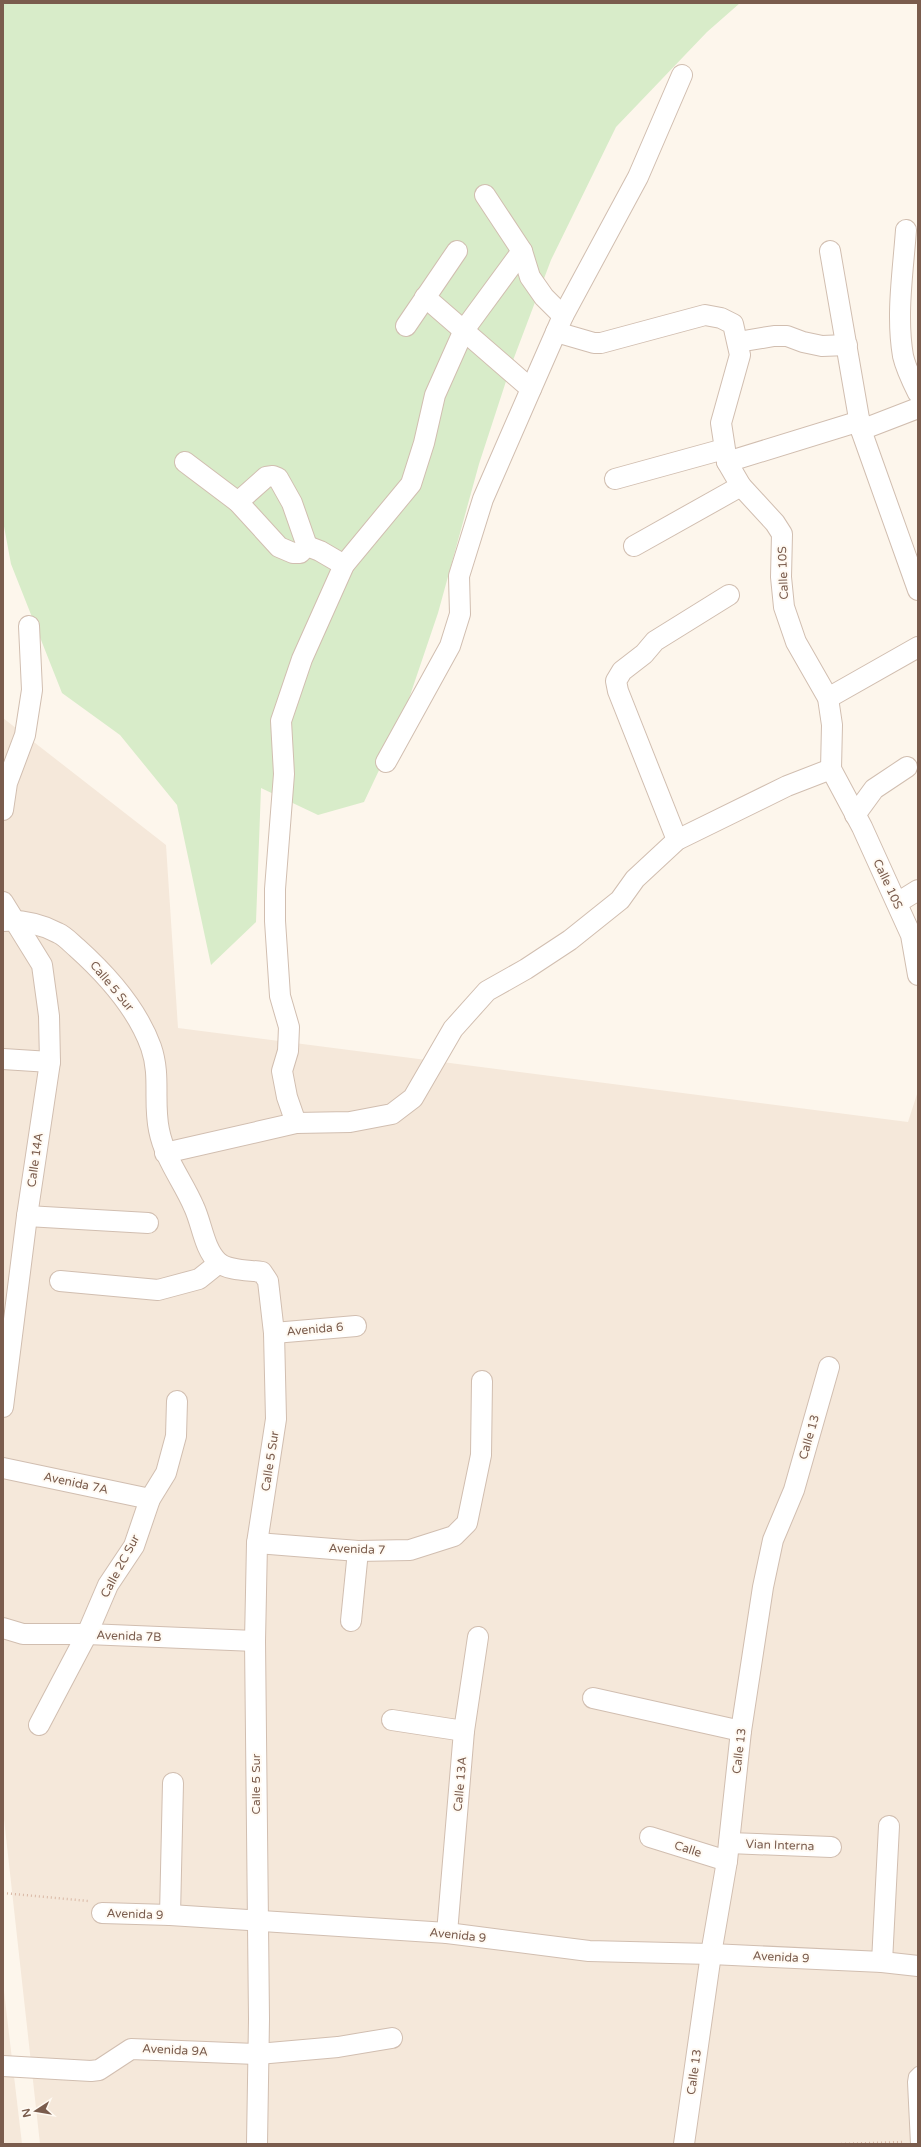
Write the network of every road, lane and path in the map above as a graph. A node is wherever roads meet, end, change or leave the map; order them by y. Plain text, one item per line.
1 (682, 75) dead end
2 (485, 195) dead end
3 (906, 230) dead end
4 (457, 251) dead end
5 (522, 251) junction
6 (830, 251) dead end
7 (425, 297) junction
8 (909, 299) edge
9 (559, 324) junction
10 (406, 326) dead end
11 (464, 330) junction
12 (738, 342) junction
13 (847, 345) junction
14 (530, 389) junction
15 (918, 393) edge
16 (918, 408) edge
17 (861, 426) junction
18 (725, 455) junction
19 (185, 462) dead end
20 (615, 479) dead end
21 (741, 486) junction
22 (238, 502) junction
23 (307, 546) junction
24 (634, 546) dead end
25 (344, 565) junction
26 (918, 590) edge
27 (729, 595) dead end
28 (29, 626) dead end
29 (918, 647) edge
30 (828, 698) junction
31 (386, 762) dead end
32 (907, 767) dead end
33 (832, 769) junction
34 (3, 810) edge
35 (855, 815) junction
36 (677, 840) junction
37 (918, 890) edge
38 (3, 902) edge
39 (897, 903) junction
40 (8, 921) edge
41 (918, 975) edge
42 (3, 1059) edge
43 (50, 1062) junction
44 (296, 1123) junction
45 (165, 1153) junction
46 (27, 1216) junction
47 (148, 1223) dead end
48 (219, 1263) junction
49 (60, 1281) dead end
50 (356, 1326) dead end
51 (274, 1333) junction
52 (830, 1367) dead end
53 (482, 1381) dead end
54 (176, 1401) dead end
55 (3, 1407) edge
56 (3, 1468) edge
57 (150, 1499) junction
58 (257, 1543) junction
59 (358, 1551) junction
60 (351, 1621) dead end
61 (3, 1628) edge
62 (87, 1634) junction
63 (478, 1636) dead end
64 (255, 1641) junction
65 (593, 1698) dead end
66 (392, 1720) dead end
67 (39, 1725) dead end
68 (464, 1731) junction
69 (741, 1731) junction
70 (173, 1783) dead end
71 (888, 1826) dead end
72 (650, 1837) dead end
73 (831, 1847) dead end
74 (728, 1852) junction
75 (3, 1893) edge
76 (102, 1913) joint
77 (170, 1915) junction
78 (257, 1922) junction
79 (448, 1933) junction
80 (711, 1954) junction
81 (882, 1962) junction
82 (918, 1966) edge
83 (392, 2038) dead end
84 (258, 2054) junction
85 (3, 2066) edge
86 (918, 2072) edge
87 (916, 2143) edge
88 (257, 2144) edge
89 (684, 2144) edge
90 (841, 2144) edge

1 - 9 street
2 - 5 street
3 - 8 street
4 - 7 street
5 - 9 street
5 - 11 street
6 - 13 street
7 - 10 street
7 - 11 street
8 - 15 street
9 - 12 street, Calle 10S
9 - 14 street
11 - 14 street
11 - 25 street
12 - 13 street
12 - 18 street, Calle 10S
13 - 17 street
14 - 31 street
16 - 17 street
17 - 18 street
17 - 26 street
18 - 20 street
18 - 21 street, Calle 10S
19 - 22 street
21 - 24 street
21 - 30 street, Calle 10S
22 - 23 street
22 - 23 street
23 - 25 street
25 - 44 street
27 - 36 street
28 - 34 street
29 - 30 street
30 - 33 street, Calle 10S
32 - 35 street
33 - 35 street, Calle 10S
33 - 36 street
35 - 39 street, Calle 10S
36 - 44 street
37 - 39 street
38 - 40 street
39 - 41 street, Calle 10S
40 - 43 street, Calle 14A
40 - 45 street, Calle 5 Sur
42 - 43 street
43 - 46 street, Calle 14A
44 - 45 street
45 - 48 street, Calle 5 Sur
46 - 47 street
46 - 55 street, Calle 14A
48 - 49 street
48 - 51 street, Calle 5 Sur
50 - 51 street, Avenida 6
51 - 58 street, Calle 5 Sur
52 - 69 street, Calle 13
53 - 59 street, Avenida 7
54 - 57 street, Calle 2C Sur
56 - 57 street, Avenida 7A
57 - 62 street, Calle 2C Sur
58 - 59 street, Avenida 7
58 - 64 street, Calle 5 Sur
59 - 60 street
61 - 62 street, Avenida 7B
62 - 64 street, Avenida 7B
62 - 67 street, Calle 2C Sur
63 - 68 street, Calle 13A
64 - 78 street, Calle 5 Sur
65 - 69 street
66 - 68 street
68 - 79 street, Calle 13A
69 - 74 street, Calle 13
70 - 77 street
71 - 81 street
72 - 74 street, Calle
73 - 74 street, Vian Interna
74 - 80 street, Calle 13
75 - 76 path, Avenida 9
76 - 77 street, Avenida 9
77 - 78 street, Avenida 9
78 - 79 street, Avenida 9
78 - 84 street, Calle 5 Sur
79 - 80 street, Avenida 9
80 - 81 street, Avenida 9
80 - 89 street, Calle 13
81 - 82 street, Avenida 9
83 - 84 street, Avenida 9A
84 - 85 street, Avenida 9A
84 - 88 street, Calle 5 Sur
86 - 87 lane
87 - 90 path

